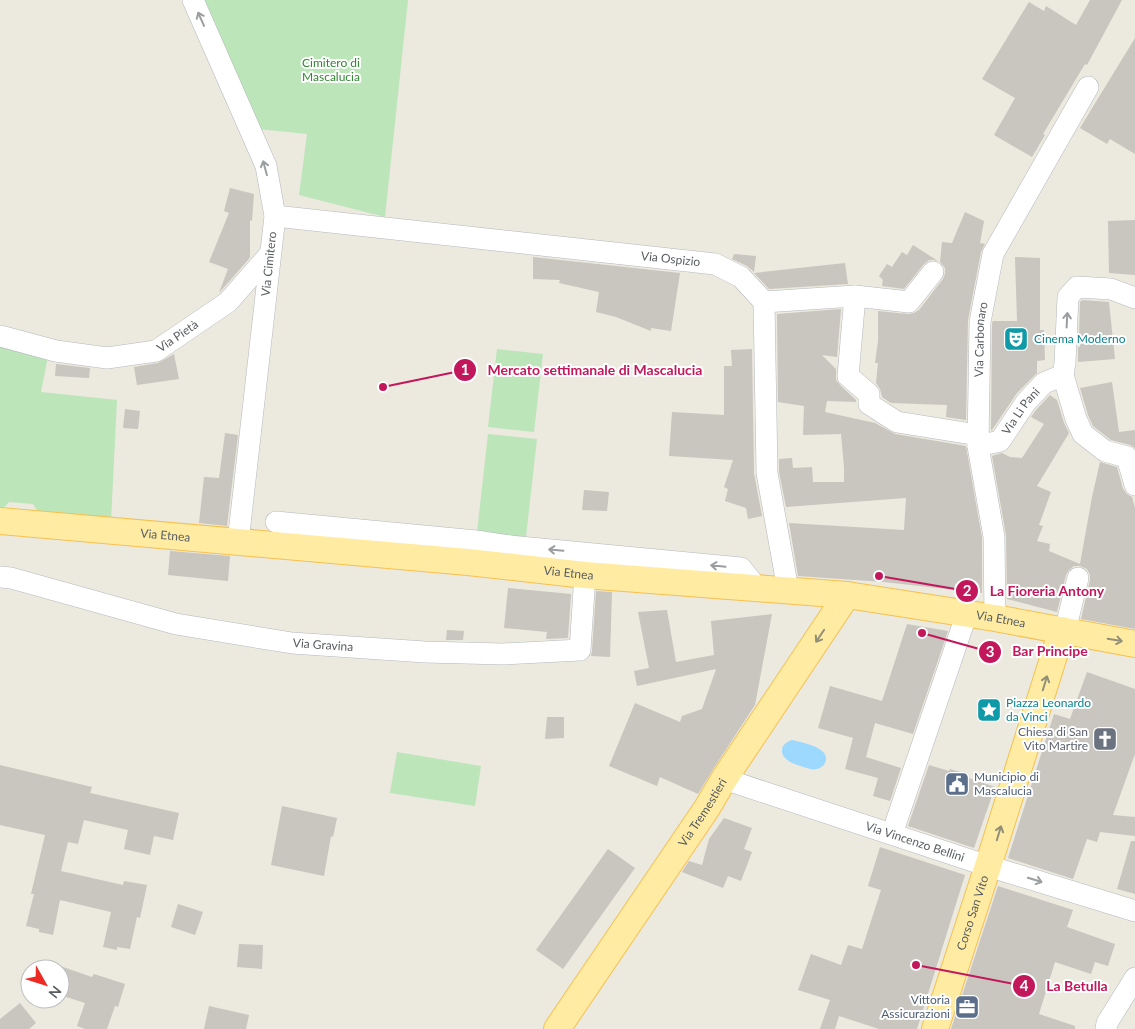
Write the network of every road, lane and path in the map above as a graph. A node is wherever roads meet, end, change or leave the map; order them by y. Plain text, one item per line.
1 (193, 0) edge
2 (1088, 87) dead end
3 (275, 216) junction
4 (270, 254) junction
5 (933, 272) dead end
6 (855, 296) junction
7 (1135, 298) edge
8 (764, 302) junction
9 (0, 336) edge
10 (1062, 375) junction
11 (978, 441) junction
12 (1135, 485) edge
13 (0, 521) edge
14 (276, 522) dead end
15 (238, 542) junction
16 (501, 555) junction
17 (683, 572) junction
18 (585, 575) junction
19 (0, 577) edge
20 (1078, 578) dead end
21 (788, 590) junction
22 (847, 595) junction
23 (967, 613) junction
24 (995, 618) junction
25 (1063, 630) junction
26 (1135, 644) edge
27 (724, 779) junction
28 (892, 834) junction
29 (988, 866) junction
30 (1135, 911) edge
31 (1135, 978) edge
32 (1113, 1025) edge
33 (557, 1029) edge
34 (935, 1029) edge

3 -> 1 street, Via Cimitero
2 - 11 street, Via Carbonaro
3 - 4 street, Via Cimitero
3 - 8 street, Via Ospizio
4 - 9 street, Via Pietà
4 - 15 street, Via Cimitero
5 - 6 street
6 - 8 street
6 - 11 street
10 -> 7 street
8 - 21 street
10 - 11 street, Via Li Pani
10 - 12 street
11 - 24 street, Via Carbonaro
13 - 15 main road, Via Etnea
14 - 16 street
15 - 16 main road, Via Etnea
17 -> 16 street
16 - 18 main road, Via Etnea
17 - 18 main road, Via Etnea
17 - 21 main road, Via Etnea
18 - 19 street, Via Gravina
20 - 25 street
21 - 22 main road, Via Etnea
22 - 23 main road, Via Etnea
22 -> 27 main road, Via Tremestieri
23 - 24 main road, Via Etnea
23 - 28 street
24 - 25 main road, Via Etnea
25 -> 26 main road, Via Etnea
29 -> 25 main road, Corso San Vito
27 - 28 street, Via Vincenzo Bellini
27 - 33 main road, Via Tremestieri
28 - 29 street, Via Vincenzo Bellini
29 -> 30 street, Via Vincenzo Bellini
29 - 34 main road, Corso San Vito
31 - 32 street

